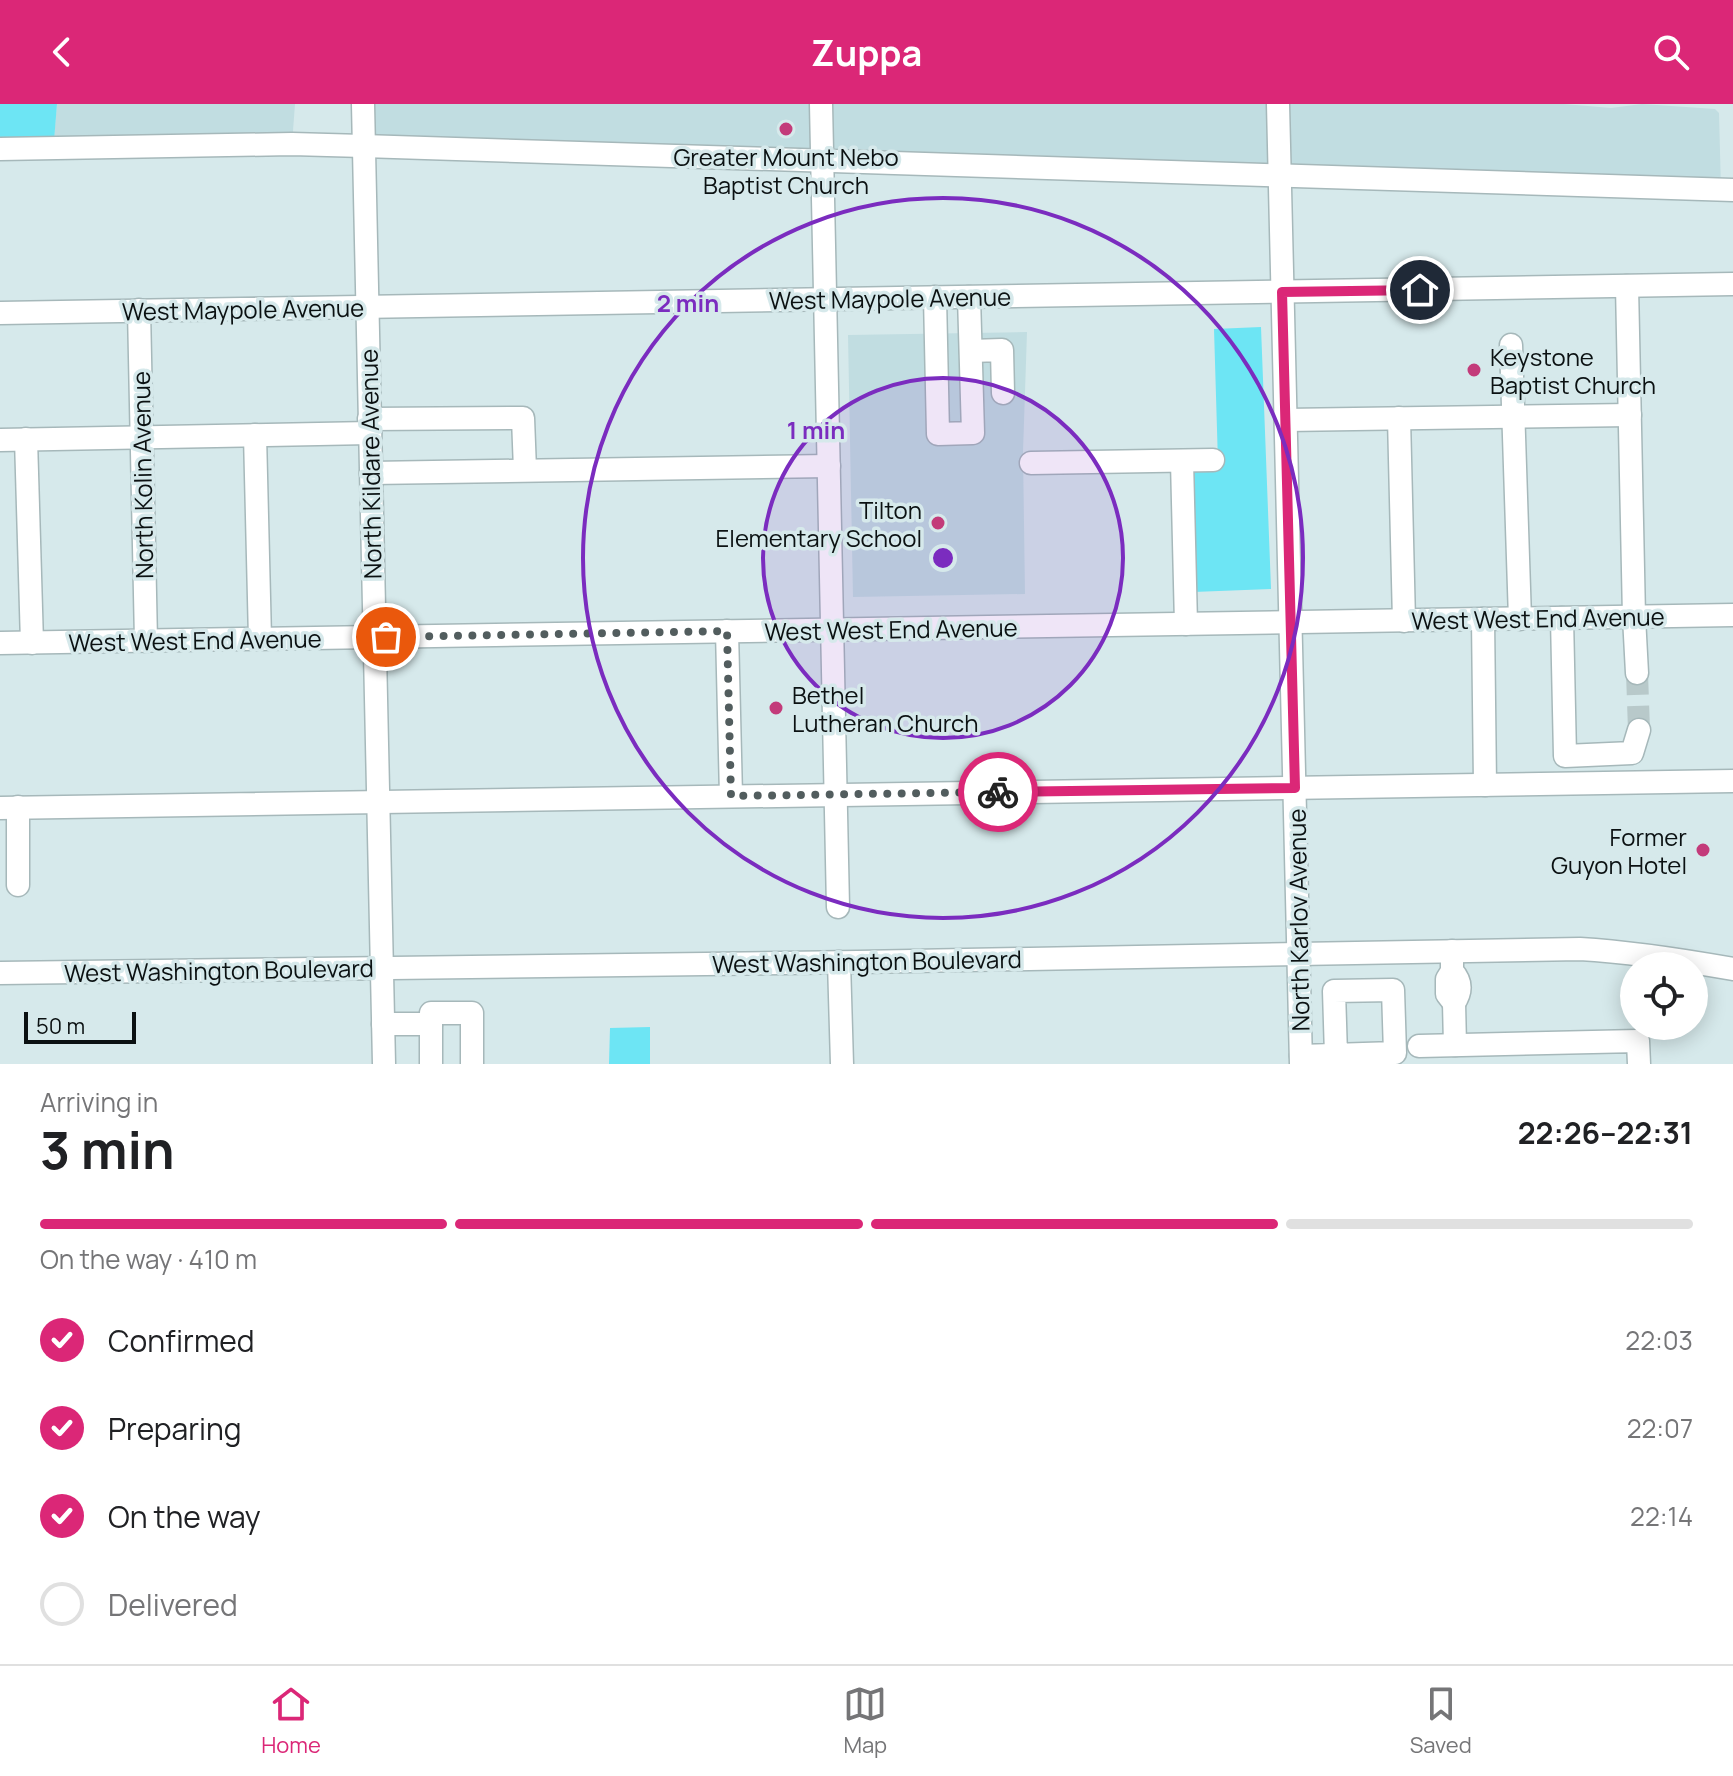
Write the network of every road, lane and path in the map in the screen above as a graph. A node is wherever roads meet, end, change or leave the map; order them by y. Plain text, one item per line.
1 (363, 104) edge
2 (821, 104) edge
3 (1278, 104) edge
4 (363, 146) junction
5 (0, 149) edge
6 (822, 162) junction
7 (1280, 176) junction
8 (1733, 190) edge
9 (1733, 284) edge
10 (1627, 286) junction
11 (1282, 292) junction
12 (935, 297) junction
13 (969, 297) junction
14 (825, 299) junction
15 (367, 307) junction
16 (139, 310) junction
17 (0, 313) edge
18 (1511, 345) dead end
19 (971, 351) junction
20 (1003, 393) dead end
21 (1630, 415) junction
22 (1513, 416) junction
23 (1399, 418) junction
24 (1286, 420) junction
25 (370, 426) junction
26 (255, 435) junction
27 (142, 437) junction
28 (26, 439) junction
29 (0, 440) edge
30 (1213, 460) dead end
31 (1182, 461) junction
32 (1031, 463) dead end
33 (829, 466) junction
34 (525, 470) junction
35 (371, 473) junction
36 (1733, 615) edge
37 (1634, 617) junction
38 (1562, 618) junction
39 (1483, 619) junction
40 (1520, 619) junction
41 (1404, 621) junction
42 (1290, 623) junction
43 (1186, 624) junction
44 (833, 630) junction
45 (727, 631) junction
46 (374, 637) junction
47 (260, 639) junction
48 (146, 641) junction
49 (0, 643) edge
50 (32, 643) junction
51 (1637, 673) tunnel mouth
52 (1639, 730) dead end
53 (1733, 781) edge
54 (1485, 785) junction
55 (1295, 788) junction
56 (836, 795) junction
57 (731, 796) junction
58 (378, 802) junction
59 (9, 807) edge
60 (18, 885) dead end
61 (838, 907) dead end
62 (1299, 953) junction
63 (1452, 961) junction
64 (839, 962) junction
65 (381, 968) junction
66 (1733, 969) edge
67 (0, 973) edge
68 (383, 1024) junction
69 (431, 1024) junction
70 (1455, 1045) junction
71 (1419, 1046) dead end
72 (1336, 1055) dead end
73 (1301, 1060) edge
74 (384, 1064) edge
75 (431, 1064) edge
76 (472, 1064) edge
77 (842, 1064) edge
78 (1639, 1064) edge

1 - 4 street, North Kildare Avenue
2 - 6 street
3 - 7 street, North Karlov Avenue
4 - 5 street
4 - 6 street
4 - 15 street, North Kildare Avenue
6 - 7 street
6 - 14 street
7 - 8 street
7 - 11 street, North Karlov Avenue
9 - 10 street, West Maypole Avenue
10 - 11 street, West Maypole Avenue
10 - 21 street
11 - 13 street, West Maypole Avenue
11 - 24 street, North Karlov Avenue
12 - 13 street, West Maypole Avenue
12 - 14 street, West Maypole Avenue
12 - 19 street
13 - 19 street
14 - 15 street, West Maypole Avenue
14 - 33 street
15 - 16 street, West Maypole Avenue
15 - 25 street, North Kildare Avenue
16 - 17 street, West Maypole Avenue
16 - 27 street, North Kolin Avenue
18 - 22 street
19 - 20 street
21 - 22 street
21 - 37 street
22 - 23 street
22 - 40 street
23 - 24 street
23 - 41 street
24 - 42 street, North Karlov Avenue
25 - 26 street
25 - 34 street
25 - 35 street, North Kildare Avenue
26 - 27 street
26 - 47 street
27 - 28 street
27 - 48 street, North Kolin Avenue
28 - 29 street
28 - 50 street
30 - 31 street
31 - 32 street
31 - 43 street
33 - 34 street
33 - 44 street
34 - 35 street
35 - 46 street, North Kildare Avenue
36 - 37 street, West West End Avenue
37 - 38 street, West West End Avenue
37 - 51 street
38 - 40 street, West West End Avenue
38 - 52 street
39 - 40 street, West West End Avenue
39 - 41 street, West West End Avenue
39 - 54 street
41 - 42 street, West West End Avenue
42 - 43 street, West West End Avenue
42 - 55 street, North Karlov Avenue
43 - 44 street, West West End Avenue
44 - 45 street, West West End Avenue
44 - 56 street
45 - 46 street, West West End Avenue
45 - 57 street
46 - 47 street, West West End Avenue
46 - 58 street, North Kildare Avenue
47 - 48 street, West West End Avenue
48 - 50 street, West West End Avenue
49 - 50 street, West West End Avenue
53 - 54 street
54 - 55 street
55 - 56 street
55 - 62 street, North Karlov Avenue
56 - 57 street
56 - 61 street
57 - 58 street
58 - 59 street
58 - 65 street, North Kildare Avenue
59 - 60 street
62 - 63 street, West Washington Boulevard
62 - 64 street, West Washington Boulevard
62 - 73 street, North Karlov Avenue
63 - 66 street, West Washington Boulevard
63 - 70 street
64 - 65 street, West Washington Boulevard
64 - 77 street
65 - 67 street, West Washington Boulevard
65 - 68 street, North Kildare Avenue
68 - 69 street
68 - 74 street, North Kildare Avenue
69 - 75 street
69 - 76 street
70 - 71 street
70 - 78 street
72 - 73 street

